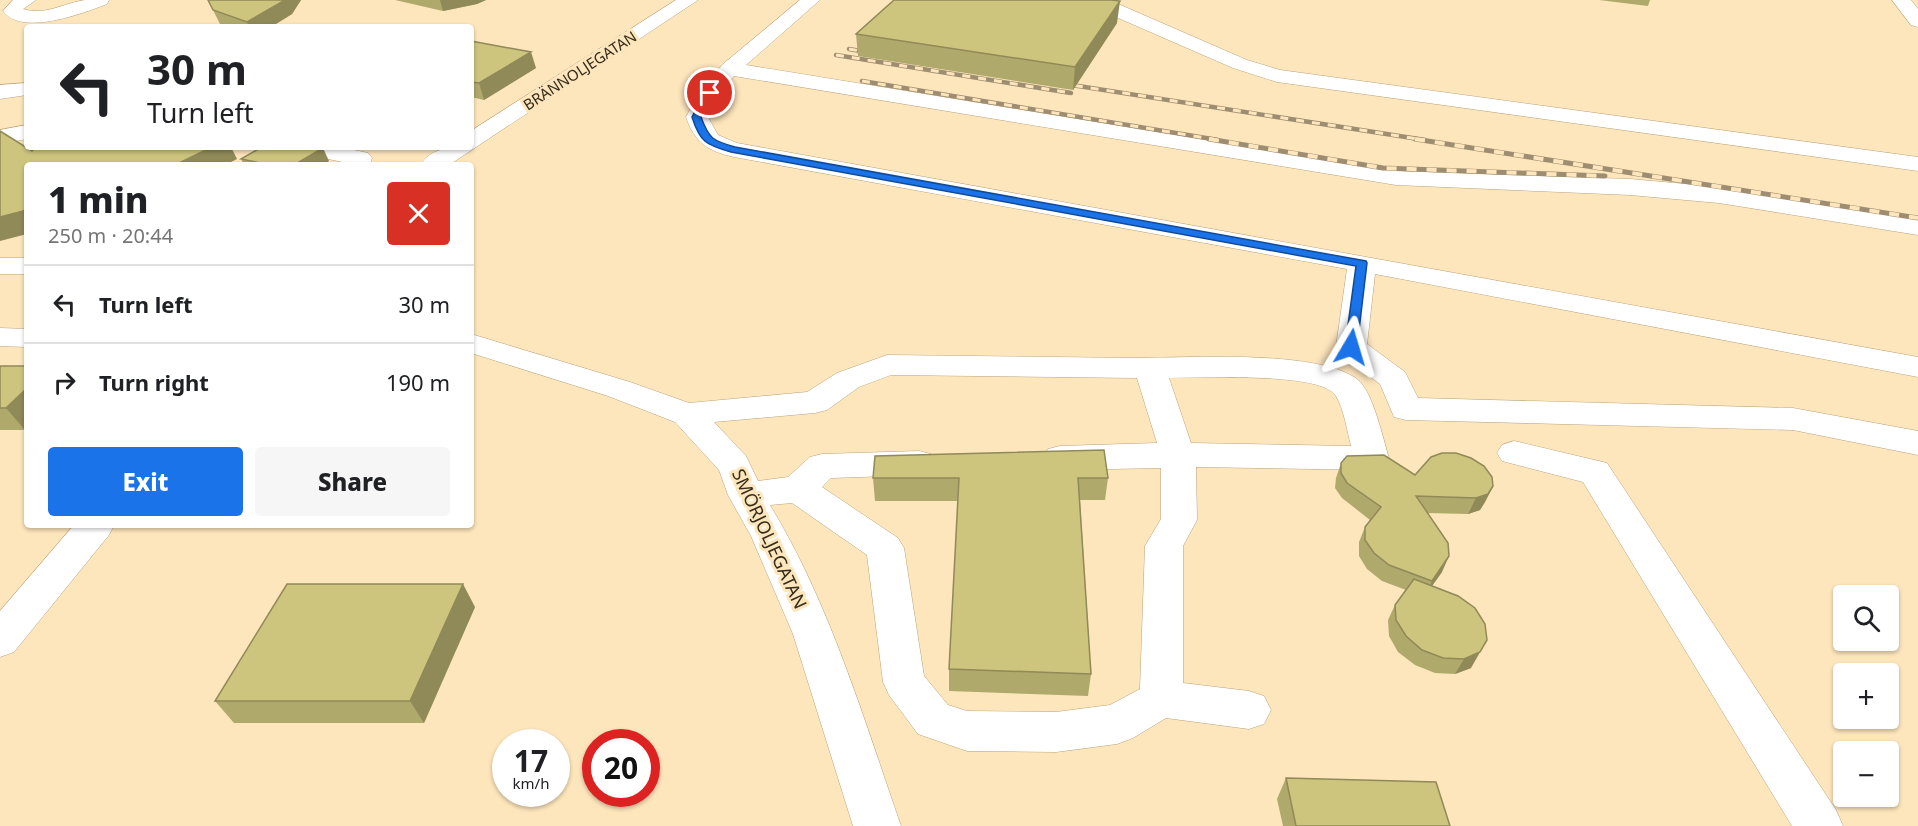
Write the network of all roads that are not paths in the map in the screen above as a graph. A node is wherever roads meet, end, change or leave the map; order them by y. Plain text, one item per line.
1 (27, 0) edge
2 (100, 0) edge
3 (689, 0) edge
4 (810, 0) edge
5 (1093, 0) edge
6 (1901, 0) edge
7 (1918, 21) edge
8 (729, 69) junction
9 (24, 89) edge
10 (0, 92) edge
11 (24, 133) edge
12 (0, 137) edge
13 (474, 139) edge
14 (319, 150) edge
15 (456, 150) edge
16 (359, 162) edge
17 (437, 162) edge
18 (1918, 164) edge
19 (1918, 227) edge
20 (1362, 263) junction
21 (0, 266) edge
22 (24, 266) edge
23 (0, 337) edge
24 (24, 338) edge
25 (474, 344) edge
26 (1918, 367) edge
27 (1150, 368) junction
28 (687, 414) junction
29 (1918, 443) edge
30 (1514, 453) dead end
31 (1178, 455) junction
32 (1024, 460) edge
33 (952, 462) edge
34 (798, 489) junction
35 (746, 495) junction
36 (93, 528) edge
37 (0, 640) edge
38 (1161, 699) junction
39 (1250, 710) dead end
40 (877, 826) edge
41 (1819, 826) edge

1 - 2 lane
3 - 13 lane, BRÄNNOLJEGATAN
4 - 8 lane
5 - 18 lane
6 - 7 lane
8 - 19 lane
8 - 20 lane
9 - 10 lane
11 - 12 lane
14 - 16 lane
15 - 17 lane
20 - 26 lane
20 - 29 lane
21 - 22 lane
23 - 24 lane
25 - 28 lane, SMÖRJOLJEGATAN
27 - 28 lane
27 - 31 lane
27 - 31 lane
28 - 35 lane, SMÖRJOLJEGATAN
30 - 41 lane
31 - 32 lane
31 - 38 lane
33 - 34 lane
34 - 35 lane
34 - 38 lane
35 - 40 lane, SMÖRJOLJEGATAN
36 - 37 lane
38 - 39 lane

